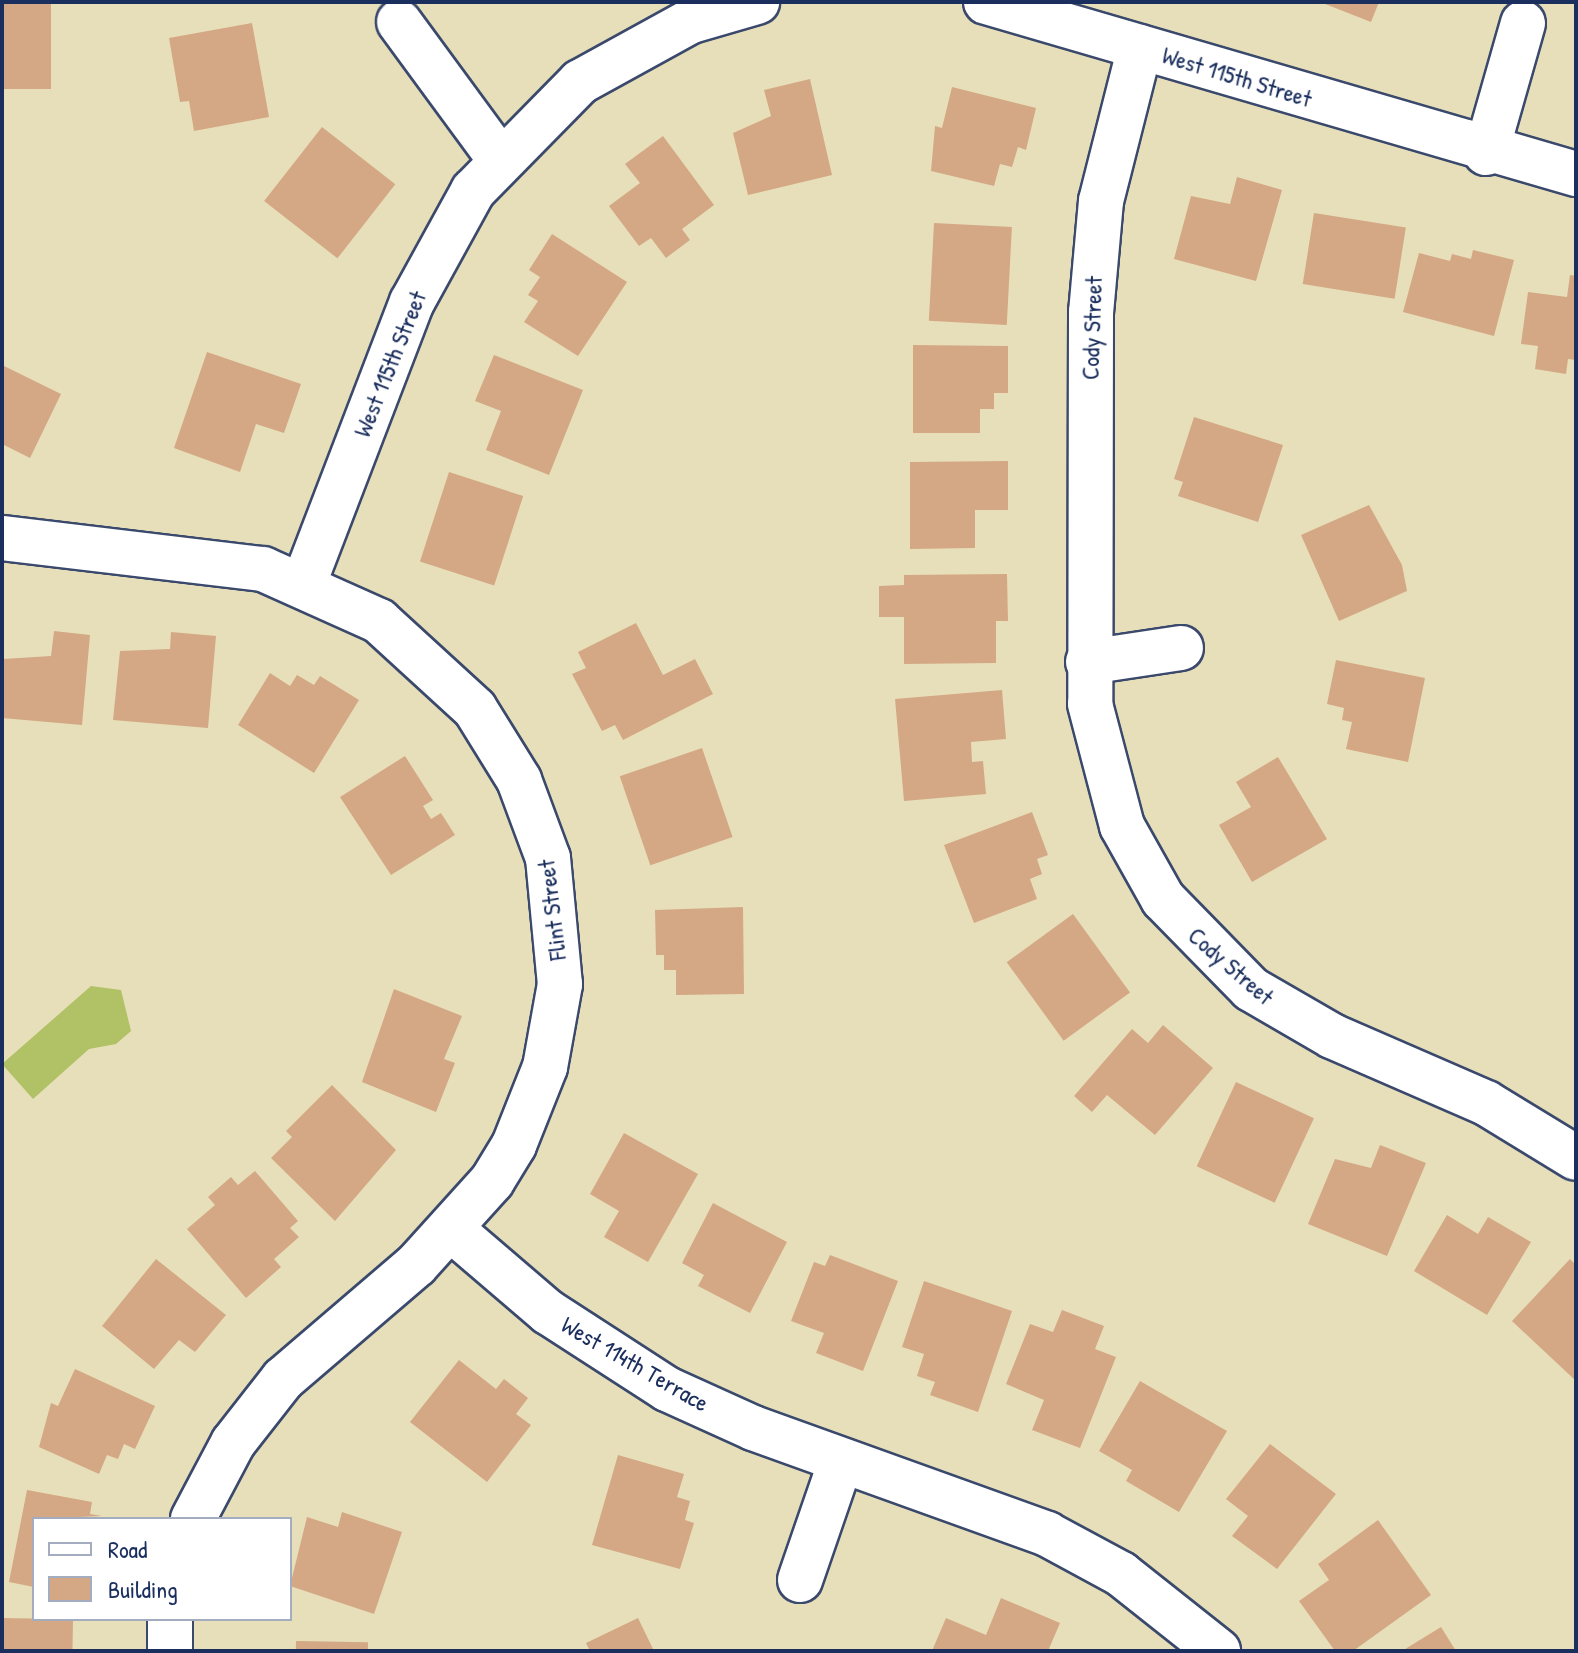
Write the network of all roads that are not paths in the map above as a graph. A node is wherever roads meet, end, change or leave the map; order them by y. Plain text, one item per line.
1 (757, 2) edge
2 (986, 2) edge
3 (399, 22) dead end
4 (1523, 23) dead end
5 (1140, 47) junction
6 (1486, 153) junction
7 (499, 158) junction
8 (1576, 174) edge
9 (2, 538) edge
10 (304, 583) junction
11 (1181, 648) dead end
12 (1088, 662) junction
13 (1576, 1158) edge
14 (451, 1229) junction
15 (841, 1461) junction
16 (194, 1517) edge
17 (800, 1580) dead end
18 (170, 1621) edge
19 (170, 1651) edge
20 (1218, 1651) edge

1 - 7 street, West 115th Street
2 - 5 street, West 115th Street
3 - 7 street
4 - 6 street
5 - 6 street, West 115th Street
5 - 12 street, Cody Street
6 - 8 street, West 115th Street
7 - 10 street, West 115th Street
9 - 10 street, Flint Street
10 - 14 street, Flint Street
11 - 12 street
12 - 13 street, Cody Street
14 - 15 street, West 114th Terrace
14 - 16 street, Flint Street
15 - 17 street
15 - 20 street, West 114th Terrace
18 - 19 street

